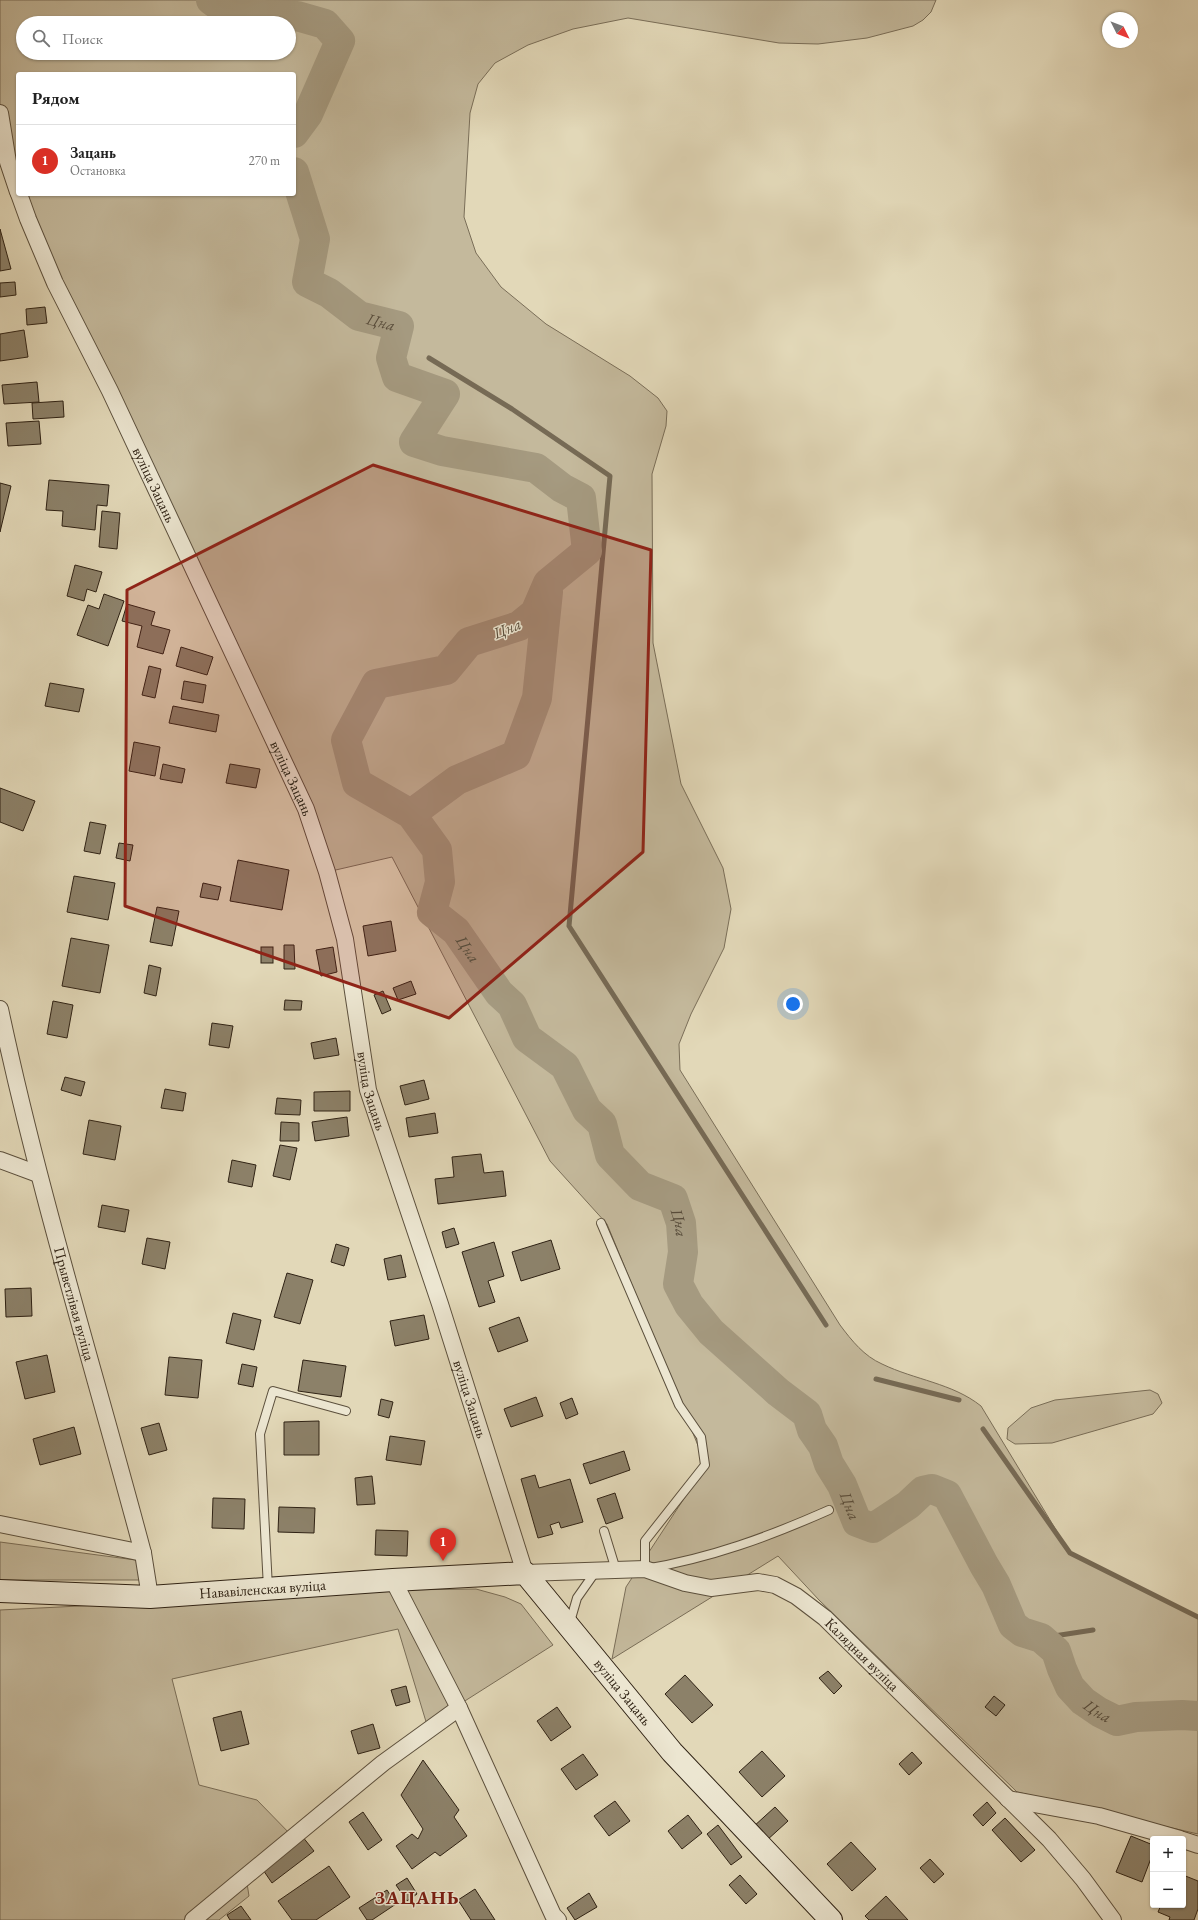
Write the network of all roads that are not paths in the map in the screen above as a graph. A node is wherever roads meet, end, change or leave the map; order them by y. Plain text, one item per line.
1 (0, 113) edge
2 (16, 187) edge
3 (19, 196) edge
4 (0, 1009) edge
5 (0, 1160) edge
6 (38, 1174) junction
7 (601, 1223) dead end
8 (346, 1411) dead end
9 (830, 1510) dead end
10 (0, 1524) edge
11 (604, 1531) dead end
12 (143, 1553) junction
13 (645, 1568) junction
14 (616, 1570) junction
15 (596, 1571) junction
16 (526, 1573) junction
17 (393, 1580) junction
18 (268, 1589) junction
19 (0, 1591) edge
20 (150, 1597) junction
21 (573, 1633) junction
22 (459, 1708) junction
23 (1008, 1798) junction
24 (1171, 1836) edge
25 (1186, 1840) edge
26 (1198, 1845) edge
27 (553, 1918) edge
28 (193, 1920) edge
29 (831, 1920) edge
30 (1113, 1920) edge

1 - 2 street, вуліца Зацань
3 - 16 street, вуліца Зацань
4 - 6 street, Прыветлівая вуліца
5 - 6 street
6 - 12 street, Прыветлівая вуліца
7 - 13 lane
8 - 18 lane
9 - 13 lane
10 - 12 street
11 - 14 lane
12 - 20 street, Прыветлівая вуліца
13 - 14 street, Калядная вуліца
13 - 23 street, Калядная вуліца
14 - 15 street, Калядная вуліца
15 - 16 street, Калядная вуліца
15 - 21 lane
16 - 17 street, Нававіленская вуліца
16 - 21 street, вуліца Зацань
17 - 18 street, Нававіленская вуліца
17 - 22 street
18 - 20 street, Нававіленская вуліца
19 - 20 street, Нававіленская вуліца
21 - 29 street, вуліца Зацань
22 - 27 street
22 - 28 street
23 - 24 street
23 - 30 street, Калядная вуліца
25 - 26 street

